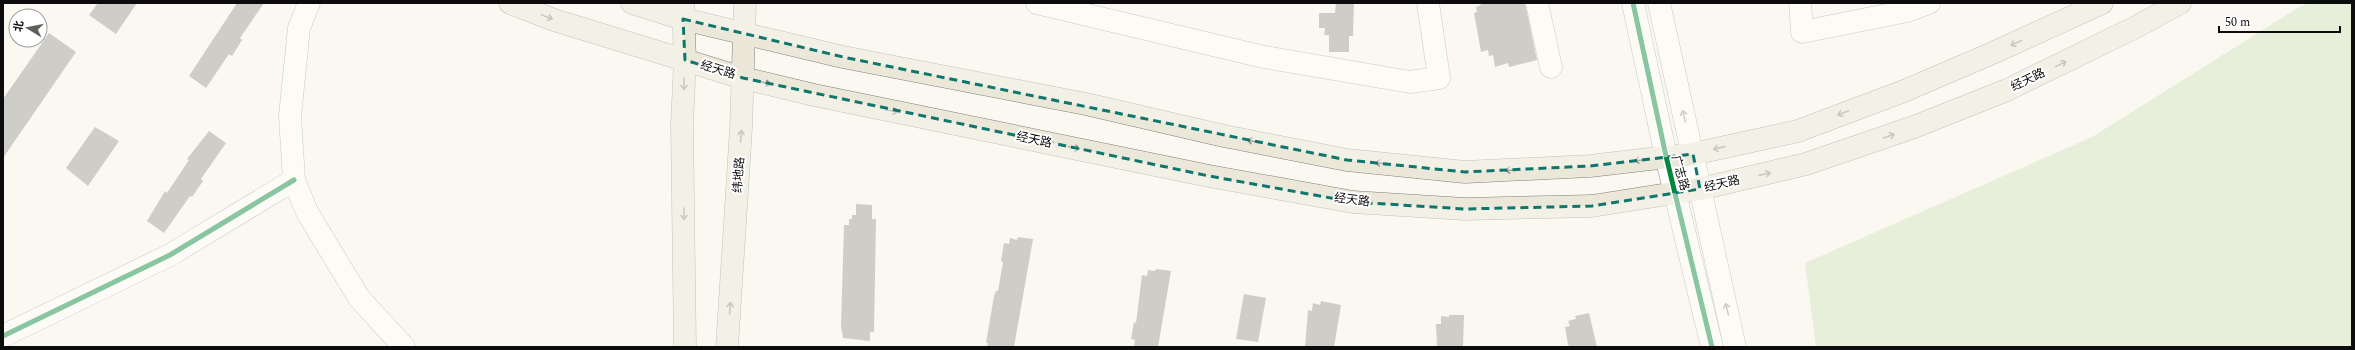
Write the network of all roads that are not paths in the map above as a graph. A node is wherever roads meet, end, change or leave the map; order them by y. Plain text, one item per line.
1 (309, 3) edge
2 (510, 3) edge
3 (632, 3) edge
4 (745, 3) edge
5 (1037, 3) edge
6 (1428, 3) edge
7 (1537, 3) edge
8 (1633, 3) edge
9 (1659, 3) edge
10 (1800, 3) edge
11 (1928, 3) edge
12 (2102, 3) edge
13 (2180, 3) edge
14 (683, 11) edge
15 (745, 34) junction
16 (685, 60) junction
17 (1552, 67) dead end
18 (743, 78) junction
19 (1693, 154) junction
20 (1666, 156) junction
21 (294, 180) junction
22 (1700, 189) junction
23 (1676, 193) junction
24 (3, 336) edge
25 (404, 347) edge
26 (685, 347) edge
27 (727, 347) edge
28 (1712, 347) edge
29 (1736, 347) edge

1 - 21 street
2 -> 16 main road, 经天路
3 - 14 main road
4 - 15 main road, 纬地路
5 - 6 street
7 - 17 street
8 - 20 street, 广志路
19 -> 9 street, 广志路
10 - 11 street
12 -> 19 main road
22 -> 13 main road, 经天路
14 - 15 main road
14 - 16 main road
15 - 18 main road, 纬地路
20 -> 15 main road
16 - 18 main road, 经天路
16 -> 26 main road
18 -> 23 main road, 经天路
27 -> 18 main road, 纬地路
19 - 20 main road
19 - 22 street, 广志路
20 - 23 street, 广志路
21 - 24 street
21 - 25 street
22 - 23 main road, 经天路
29 -> 22 street, 广志路
23 - 28 street, 广志路

